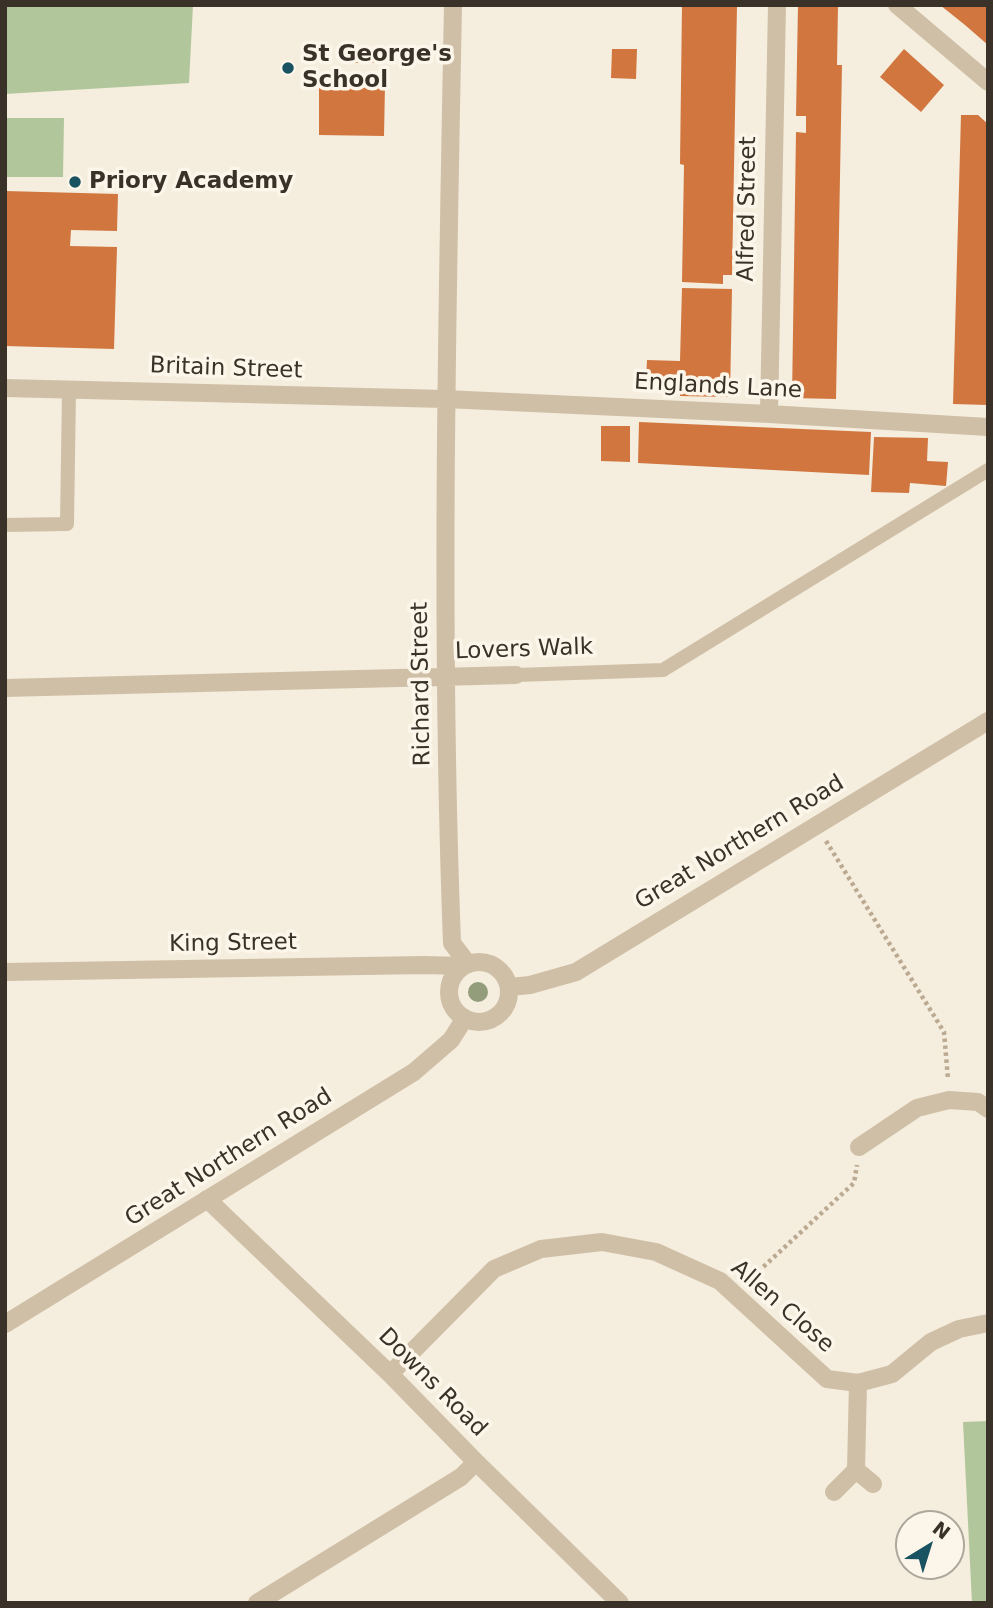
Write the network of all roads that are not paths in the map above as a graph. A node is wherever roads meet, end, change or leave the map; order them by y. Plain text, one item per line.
1 (453, 5) edge
2 (776, 5) edge
3 (897, 5) edge
4 (988, 82) edge
5 (5, 388) edge
6 (69, 390) junction
7 (445, 399) junction
8 (769, 414) junction
9 (988, 427) edge
10 (988, 470) edge
11 (5, 525) edge
12 (516, 675) joint
13 (446, 678) junction
14 (5, 688) edge
15 (988, 721) edge
16 (465, 965) junction
17 (5, 972) edge
18 (510, 987) junction
19 (465, 1018) junction
20 (988, 1109) edge
21 (859, 1147) road end
22 (207, 1199) junction
23 (988, 1323) edge
24 (5, 1324) edge
25 (390, 1374) junction
26 (858, 1383) junction
27 (476, 1462) junction
28 (856, 1470) junction
29 (873, 1484) dead end
30 (834, 1492) dead end
31 (257, 1603) edge
32 (620, 1603) edge

1 - 7 street, Richard Street
2 - 8 street, Alfred Street
3 - 4 street
5 - 6 street, Britain Street
6 - 7 street, Britain Street
6 - 11 lane
7 - 8 street, Englands Lane
7 - 13 street, Richard Street
8 - 9 street, Englands Lane
10 - 12 lane, Lovers Walk
12 - 13 street, Lovers Walk
13 - 14 street, Lovers Walk
13 - 16 street, Richard Street
15 - 18 street, Great Northern Road
16 - 17 street, King Street
16 - 18 street
16 - 19 street
18 - 19 street
19 - 22 street, Great Northern Road
20 - 21 street
22 - 24 street, Great Northern Road
22 - 25 street, Downs Road
23 - 26 street, Allen Close
25 - 26 street, Allen Close
25 - 27 street, Downs Road
26 - 28 street
27 - 31 street
27 - 32 street, Downs Road
28 - 29 street
28 - 30 street

